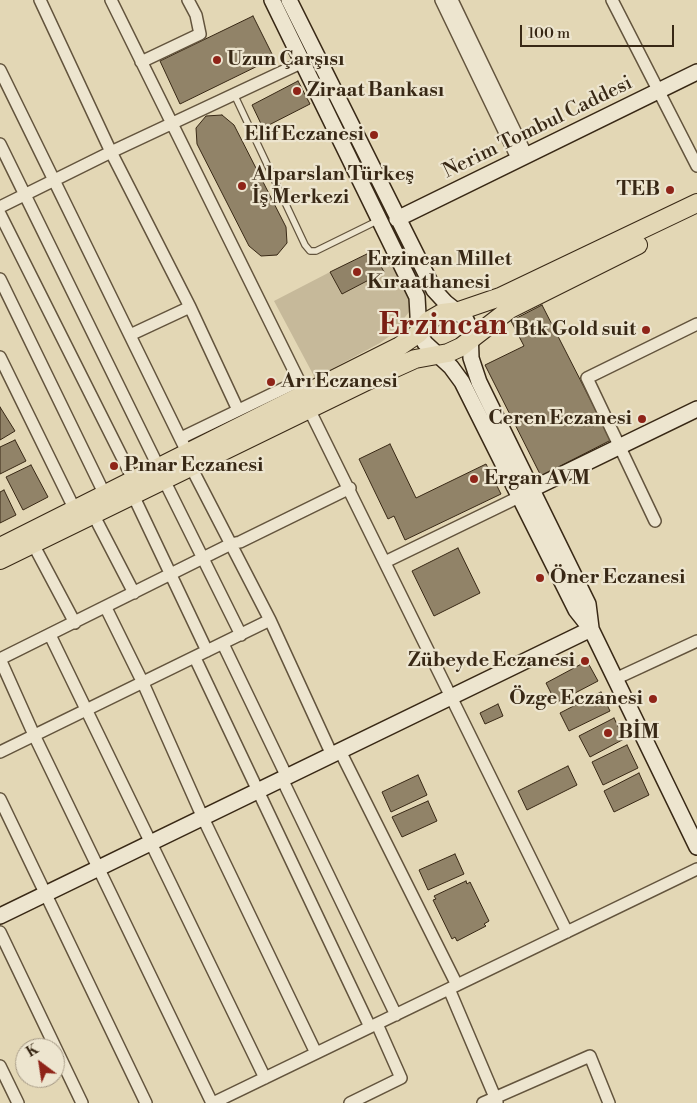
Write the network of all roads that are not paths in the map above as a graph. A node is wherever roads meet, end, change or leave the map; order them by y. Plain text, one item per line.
1 (40, 0) edge
2 (112, 0) edge
3 (188, 0) edge
4 (272, 0) edge
5 (289, 0) edge
6 (442, 0) edge
7 (452, 0) edge
8 (612, 0) edge
9 (141, 62) junction
10 (303, 62) junction
11 (0, 70) edge
12 (697, 72) edge
13 (657, 91) junction
14 (234, 94) junction
15 (170, 124) junction
16 (0, 144) edge
17 (111, 152) junction
18 (522, 158) junction
19 (697, 166) edge
20 (54, 180) junction
21 (25, 195) junction
22 (697, 203) edge
23 (0, 207) edge
24 (0, 214) edge
25 (697, 215) edge
26 (397, 219) junction
27 (379, 220) junction
28 (0, 279) edge
29 (190, 307) junction
30 (459, 311) junction
31 (697, 324) edge
32 (419, 333) junction
33 (130, 335) junction
34 (470, 338) junction
35 (434, 354) junction
36 (0, 357) edge
37 (305, 395) junction
38 (697, 409) edge
39 (238, 410) junction
40 (620, 447) junction
41 (187, 453) junction
42 (161, 474) junction
43 (133, 488) junction
44 (350, 488) junction
45 (524, 494) junction
46 (105, 495) junction
47 (74, 510) junction
48 (93, 514) junction
49 (655, 521) dead end
50 (33, 544) junction
51 (231, 544) junction
52 (0, 546) edge
53 (203, 558) junction
54 (0, 560) edge
55 (385, 562) junction
56 (171, 574) junction
57 (134, 593) junction
58 (106, 608) junction
59 (270, 620) junction
60 (75, 624) junction
61 (591, 629) junction
62 (50, 635) junction
63 (240, 635) junction
64 (697, 641) edge
65 (223, 644) junction
66 (207, 651) junction
67 (194, 658) junction
68 (0, 659) edge
69 (615, 679) junction
70 (143, 683) junction
71 (451, 698) junction
72 (88, 710) junction
73 (34, 735) junction
74 (0, 752) edge
75 (336, 753) junction
76 (285, 778) junction
77 (258, 791) junction
78 (0, 800) edge
79 (203, 818) junction
80 (150, 844) junction
81 (697, 847) edge
82 (99, 868) junction
83 (697, 869) edge
84 (46, 894) junction
85 (0, 916) edge
86 (0, 932) edge
87 (567, 932) junction
88 (453, 987) junction
89 (396, 1015) junction
90 (374, 1025) junction
91 (316, 1053) junction
92 (0, 1066) edge
93 (265, 1078) junction
94 (496, 1100) edge
95 (18, 1103) edge
96 (82, 1103) edge
97 (146, 1103) edge
98 (212, 1103) edge
99 (350, 1103) edge
100 (483, 1103) edge
101 (609, 1103) edge

1 - 17 street
2 - 9 street
3 - 9 street
4 - 10 main road
5 - 26 main road
6 - 18 street
7 - 18 street
8 - 13 street
9 - 15 street
10 - 14 street
10 - 27 main road
11 - 20 street
12 - 13 main road, Nerim Tombul Caddesi
13 - 18 main road, Nerim Tombul Caddesi
13 - 19 street
14 - 15 street
14 - 27 lane
15 - 17 street
15 - 37 street
16 - 21 street
17 - 20 street
17 - 29 street
18 - 26 main road, Nerim Tombul Caddesi
20 - 21 street
20 - 33 street
21 - 23 street
21 - 42 street
22 - 30 main road
24 - 43 street
25 - 34 main road
26 - 30 main road
27 - 32 main road
28 - 46 street
29 - 33 street
29 - 39 street
30 - 32 main road
30 - 34 main road
31 - 40 street
32 - 35 main road
32 - 37 main road
33 - 41 street
34 - 35 main road
34 - 45 main road
35 - 37 main road
35 - 45 main road
36 - 47 street
37 - 39 street
37 - 41 main road
37 - 44 street
38 - 40 main road
39 - 41 street
40 - 45 main road
40 - 49 street
41 - 42 main road
41 - 51 street
42 - 43 main road
42 - 53 street
43 - 46 main road
43 - 48 main road
43 - 56 street
44 - 51 street
44 - 55 street
45 - 55 street
45 - 61 main road
46 - 47 main road
47 - 52 main road
48 - 50 main road
48 - 57 street
50 - 54 main road
50 - 60 street
51 - 53 street
51 - 59 street
53 - 56 street
53 - 63 street
55 - 71 street
56 - 57 street
56 - 66 street
57 - 58 street
58 - 60 street
58 - 70 street
59 - 63 street
59 - 75 street
60 - 62 street
61 - 69 main road
61 - 71 main road
62 - 68 street
62 - 72 street
63 - 65 street
64 - 69 street
65 - 66 street
65 - 76 street
66 - 67 street
67 - 70 street
67 - 77 street
68 - 73 street
69 - 81 main road
70 - 72 street
70 - 79 street
71 - 75 main road
71 - 87 street
72 - 73 street
72 - 80 street
73 - 74 street
73 - 82 street
75 - 76 main road
75 - 88 street
76 - 77 main road
76 - 89 street
77 - 79 main road
77 - 90 street
78 - 84 street
79 - 80 main road
79 - 91 street
80 - 82 main road
80 - 93 street
82 - 84 main road
82 - 98 street
83 - 87 street
84 - 85 main road
84 - 97 street
86 - 96 street
87 - 88 street
88 - 89 street
88 - 94 street
89 - 90 street
90 - 91 street
90 - 99 street
91 - 93 street
92 - 95 street
93 - 98 street
94 - 100 street
94 - 101 street

